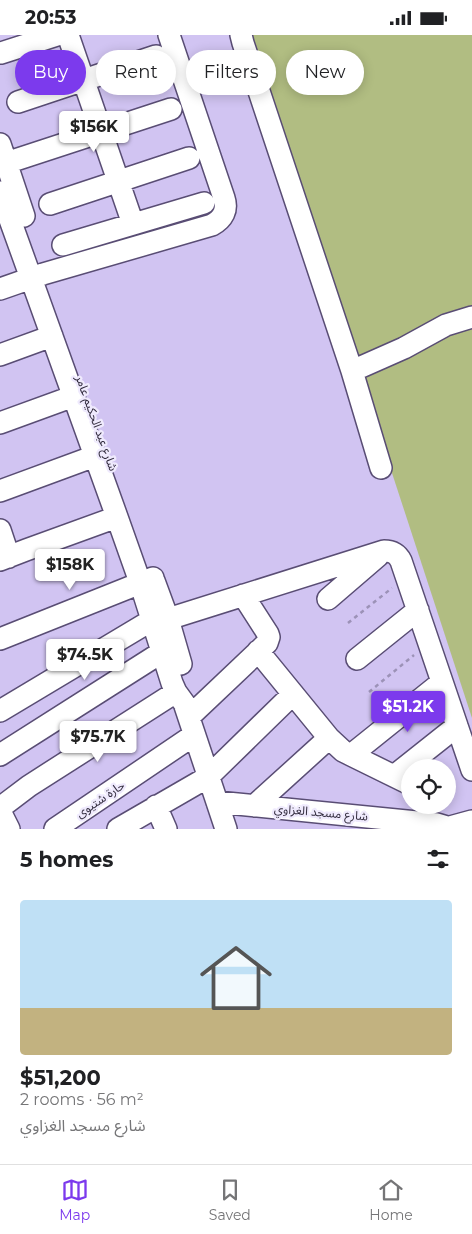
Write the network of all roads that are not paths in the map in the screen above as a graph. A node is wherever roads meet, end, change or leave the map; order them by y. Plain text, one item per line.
1 (57, 35) edge
2 (68, 35) edge
3 (169, 35) edge
4 (241, 35) edge
5 (73, 50) edge
6 (1, 53) edge
7 (86, 86) edge
8 (39, 95) edge
9 (18, 102) dead end
10 (171, 109) dead end
11 (102, 131) junction
12 (3, 154) edge
13 (189, 158) dead end
14 (118, 181) junction
15 (1, 199) edge
16 (204, 203) dead end
17 (50, 205) dead end
18 (133, 224) junction
19 (63, 245) dead end
20 (37, 276) junction
21 (0, 289) edge
22 (472, 317) edge
23 (52, 336) junction
24 (0, 355) edge
25 (352, 371) junction
26 (74, 396) junction
27 (0, 423) edge
28 (95, 456) junction
29 (381, 467) dead end
30 (0, 491) edge
31 (117, 517) junction
32 (0, 530) edge
33 (384, 551) junction
34 (5, 558) edge
35 (146, 580) junction
36 (243, 595) junction
37 (328, 599) dead end
38 (418, 610) junction
39 (160, 620) junction
40 (0, 639) edge
41 (162, 651) junction
42 (258, 651) junction
43 (357, 659) dead end
44 (442, 682) junction
45 (293, 694) junction
46 (0, 711) edge
47 (186, 712) junction
48 (457, 726) junction
49 (329, 738) junction
50 (0, 755) edge
51 (351, 755) junction
52 (423, 759) edge
53 (472, 770) edge
54 (208, 777) junction
55 (401, 780) edge
56 (217, 802) junction
57 (156, 806) junction
58 (254, 806) junction
59 (0, 809) edge
60 (439, 814) edge
61 (472, 821) edge
62 (449, 827) edge
63 (9, 829) edge
64 (55, 829) edge
65 (118, 829) edge
66 (166, 829) edge
67 (226, 829) edge

1 - 6 street
2 - 5 street
3 - 20 street
4 - 25 street
7 - 11 street
8 - 9 street
10 - 11 street
11 - 12 street
11 - 14 street
12 - 20 street, شارع عبد الحكيم عامر
13 - 14 street
14 - 17 street
14 - 18 street
15 - 20 street, شارع عبد الحكيم عامر
16 - 18 street
18 - 19 street
20 - 21 street
20 - 23 street, شارع عبد الحكيم عامر
20 - 35 street, شارع عبد الحكيم عامر
22 - 25 street
23 - 24 street
23 - 26 street, شارع عبد الحكيم عامر
25 - 29 street
26 - 27 street
26 - 28 street, شارع عبد الحكيم عامر
28 - 30 street
28 - 31 street, شارع عبد الحكيم عامر
31 - 34 street
31 - 35 street, شارع عبد الحكيم عامر
32 - 34 street
33 - 36 street
33 - 37 street
33 - 38 street
35 - 39 street, شارع عبد الحكيم عامر
35 - 40 street
36 - 39 street
36 - 42 street
38 - 43 street
38 - 44 street
39 - 41 street, شارع عبد الحكيم عامر
39 - 46 street
39 - 47 street, شارع عبد الحكيم عامر
41 - 47 street, شارع عبد الحكيم عامر
41 - 50 street
42 - 45 street
42 - 47 street
44 - 48 street
44 - 51 street
45 - 49 street
45 - 54 street
47 - 54 street, شارع عبد الحكيم عامر
47 - 59 street
47 - 64 street, حارة شتيوى
48 - 52 street
48 - 53 street
49 - 51 street
49 - 58 street
51 - 55 street
54 - 56 street, شارع عبد الحكيم عامر
54 - 57 street
56 - 58 street, شارع مسجد الغزاوي
56 - 67 street, شارع عبد الحكيم عامر
57 - 65 street
57 - 66 street
58 - 62 street, شارع مسجد الغزاوي
59 - 63 street
60 - 62 street
61 - 62 street

